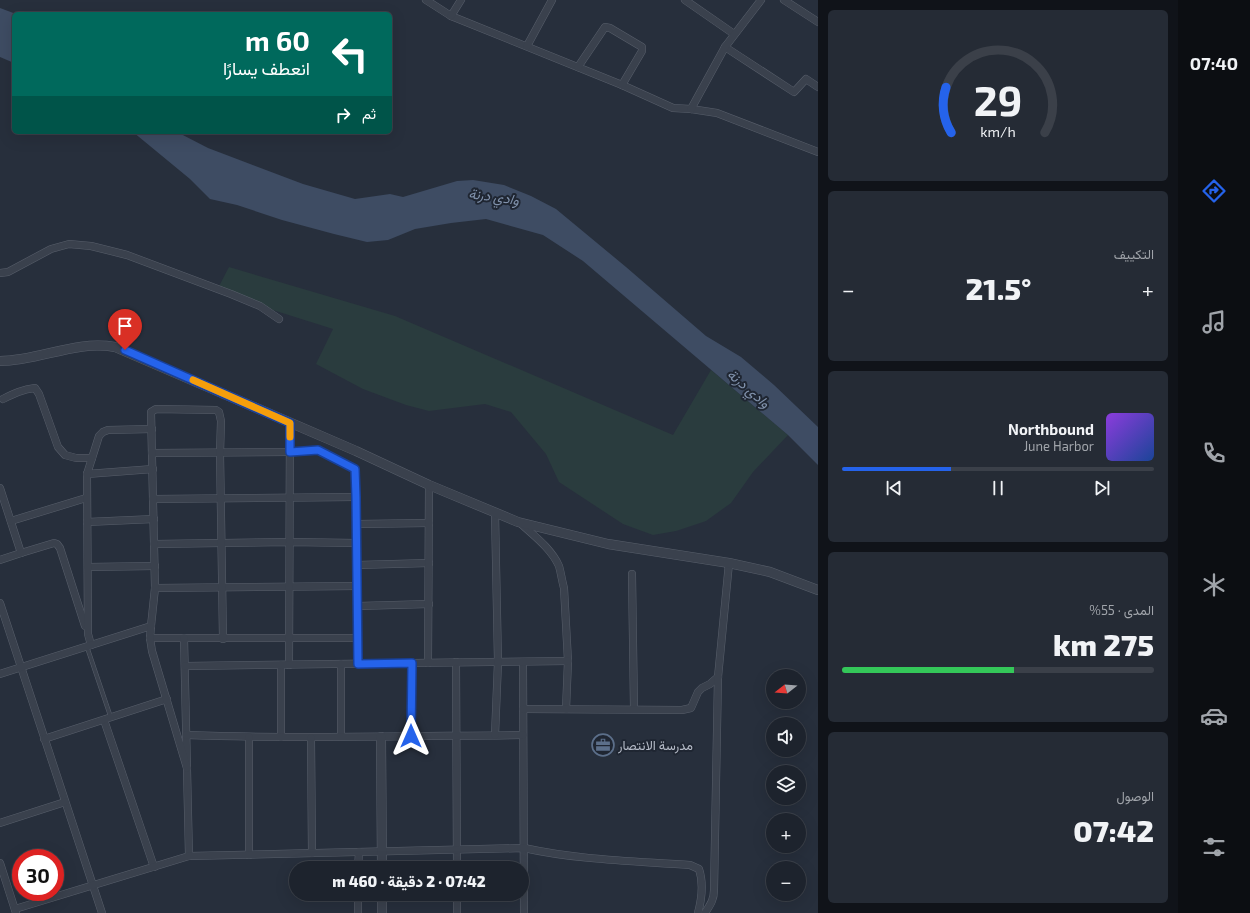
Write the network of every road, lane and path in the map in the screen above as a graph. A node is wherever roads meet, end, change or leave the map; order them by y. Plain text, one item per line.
1 (426, 0) edge
2 (461, 0) edge
3 (552, 0) edge
4 (685, 0) edge
5 (784, 0) edge
6 (760, 1) edge
7 (451, 16) junction
8 (818, 22) edge
9 (734, 34) junction
10 (526, 46) junction
11 (725, 47) junction
12 (578, 67) junction
13 (622, 84) junction
14 (818, 87) edge
15 (691, 109) junction
16 (818, 152) edge
17 (0, 273) edge
18 (279, 319) dead end
19 (0, 361) edge
20 (3, 399) dead end
21 (290, 423) junction
22 (152, 429) junction
23 (290, 452) junction
24 (152, 453) junction
25 (220, 453) junction
26 (92, 458) junction
27 (153, 469) junction
28 (87, 474) junction
29 (429, 485) junction
30 (0, 488) edge
31 (356, 497) junction
32 (86, 498) junction
33 (290, 498) junction
34 (153, 499) junction
35 (221, 499) junction
36 (495, 513) junction
37 (154, 519) junction
38 (11, 521) junction
39 (87, 522) junction
40 (518, 522) junction
41 (429, 523) junction
42 (357, 524) junction
43 (289, 542) junction
44 (357, 542) junction
45 (222, 543) junction
46 (154, 544) junction
47 (20, 553) junction
48 (0, 560) edge
49 (429, 563) junction
50 (729, 564) junction
51 (357, 565) junction
52 (155, 566) junction
53 (88, 567) junction
54 (632, 574) dead end
55 (289, 586) junction
56 (358, 586) junction
57 (222, 587) junction
58 (155, 588) junction
59 (818, 590) edge
60 (0, 603) edge
61 (429, 604) junction
62 (358, 606) junction
63 (150, 626) junction
64 (88, 634) junction
65 (150, 638) junction
66 (184, 638) junction
67 (289, 638) junction
68 (358, 638) junction
69 (223, 639) junction
70 (89, 646) junction
71 (568, 661) junction
72 (456, 662) junction
73 (498, 662) junction
74 (523, 662) junction
75 (412, 663) junction
76 (428, 663) junction
77 (341, 664) junction
78 (358, 664) junction
79 (281, 665) junction
80 (289, 665) junction
81 (185, 666) junction
82 (21, 668) junction
83 (0, 674) edge
84 (718, 677) junction
85 (167, 699) junction
86 (523, 709) junction
87 (566, 709) junction
88 (634, 709) junction
89 (107, 719) junction
90 (186, 735) junction
91 (495, 735) junction
92 (523, 735) junction
93 (341, 736) junction
94 (411, 736) junction
95 (456, 736) junction
96 (249, 737) junction
97 (281, 737) junction
98 (381, 737) junction
99 (311, 738) junction
100 (44, 739) junction
101 (187, 768) junction
102 (65, 802) junction
103 (0, 822) edge
104 (524, 848) junction
105 (457, 850) junction
106 (359, 852) junction
107 (382, 852) junction
108 (312, 853) junction
109 (249, 854) junction
110 (189, 856) junction
111 (358, 861) edge
112 (382, 861) edge
113 (457, 861) edge
114 (0, 863) edge
115 (154, 867) junction
116 (93, 886) junction
117 (358, 901) edge
118 (382, 901) edge
119 (457, 901) edge
120 (16, 911) edge
121 (102, 913) edge
122 (358, 913) edge
123 (382, 913) edge
124 (457, 913) edge
125 (524, 913) edge
126 (698, 913) edge
127 (705, 913) edge

1 - 7 street
2 - 7 street
3 - 10 street
4 - 9 street
5 - 8 street
6 - 9 street
7 - 10 street
9 - 11 street
10 - 12 street
11 - 14 street
11 - 15 street
12 - 13 street
12 - 13 street
13 - 15 street
15 - 16 street
17 - 18 street
19 - 21 street
20 - 26 street
21 - 23 street
21 - 29 street
22 - 24 street
22 - 25 street
22 - 26 street
23 - 25 street
23 - 31 street
23 - 33 street
24 - 25 street
24 - 27 street
25 - 35 street
26 - 28 street
27 - 28 street
27 - 34 street
28 - 32 street
29 - 36 street
29 - 41 street
30 - 38 street
31 - 33 street
31 - 42 street
32 - 38 street
32 - 39 street
33 - 35 street
33 - 43 street
34 - 35 street
34 - 37 street
35 - 45 street
36 - 40 street
36 - 73 street
37 - 39 street
37 - 46 street
38 - 47 street
39 - 53 street
40 - 50 street
40 - 71 street
41 - 42 street
41 - 49 street
42 - 44 street
43 - 44 street
43 - 45 street
43 - 55 street
44 - 51 street
45 - 46 street
45 - 57 street
46 - 52 street
47 - 48 street
47 - 64 street
49 - 51 street
49 - 61 street
50 - 59 street
50 - 84 street
51 - 56 street
52 - 53 street
52 - 58 street
53 - 64 street
54 - 88 street
55 - 56 street
55 - 57 street
55 - 67 street
56 - 62 street
57 - 58 street
57 - 69 street
58 - 63 street
60 - 82 street
61 - 62 street
61 - 76 street
62 - 68 street
63 - 65 street
63 - 70 street
64 - 70 street
65 - 66 street
65 - 85 street
66 - 69 street
66 - 81 street
67 - 68 street
67 - 69 street
67 - 80 street
68 - 78 street
70 - 82 street
70 - 89 lane
71 - 74 street
71 - 87 street
72 - 73 street
72 - 76 street
72 - 95 street
73 - 74 street
73 - 91 street
74 - 86 street
75 - 76 street
75 - 78 street
75 - 94 street
77 - 78 street
77 - 80 street
77 - 93 street
79 - 80 street
79 - 81 street
79 - 97 street
81 - 90 street
82 - 83 street
82 - 100 street
84 - 88 street
84 - 127 street
85 - 89 street
85 - 101 street
86 - 87 street
86 - 92 street
87 - 88 street
89 - 100 street
89 - 115 street
90 - 96 street
90 - 101 street
91 - 92 street
91 - 95 street
92 - 104 street
93 - 98 street
93 - 99 street
94 - 95 street
94 - 98 street
95 - 105 street
96 - 97 street
96 - 109 street
97 - 99 street
98 - 107 street
99 - 108 street
100 - 102 street
101 - 110 street
102 - 103 street
102 - 116 street
104 - 105 street
104 - 125 street
104 - 126 street
105 - 107 street
105 - 113 street
106 - 107 street
106 - 108 street
106 - 111 street
107 - 112 street
108 - 109 street
109 - 110 street
110 - 115 street
114 - 120 street
115 - 116 street
116 - 120 street
116 - 121 street
117 - 122 street
118 - 123 street
119 - 124 street

